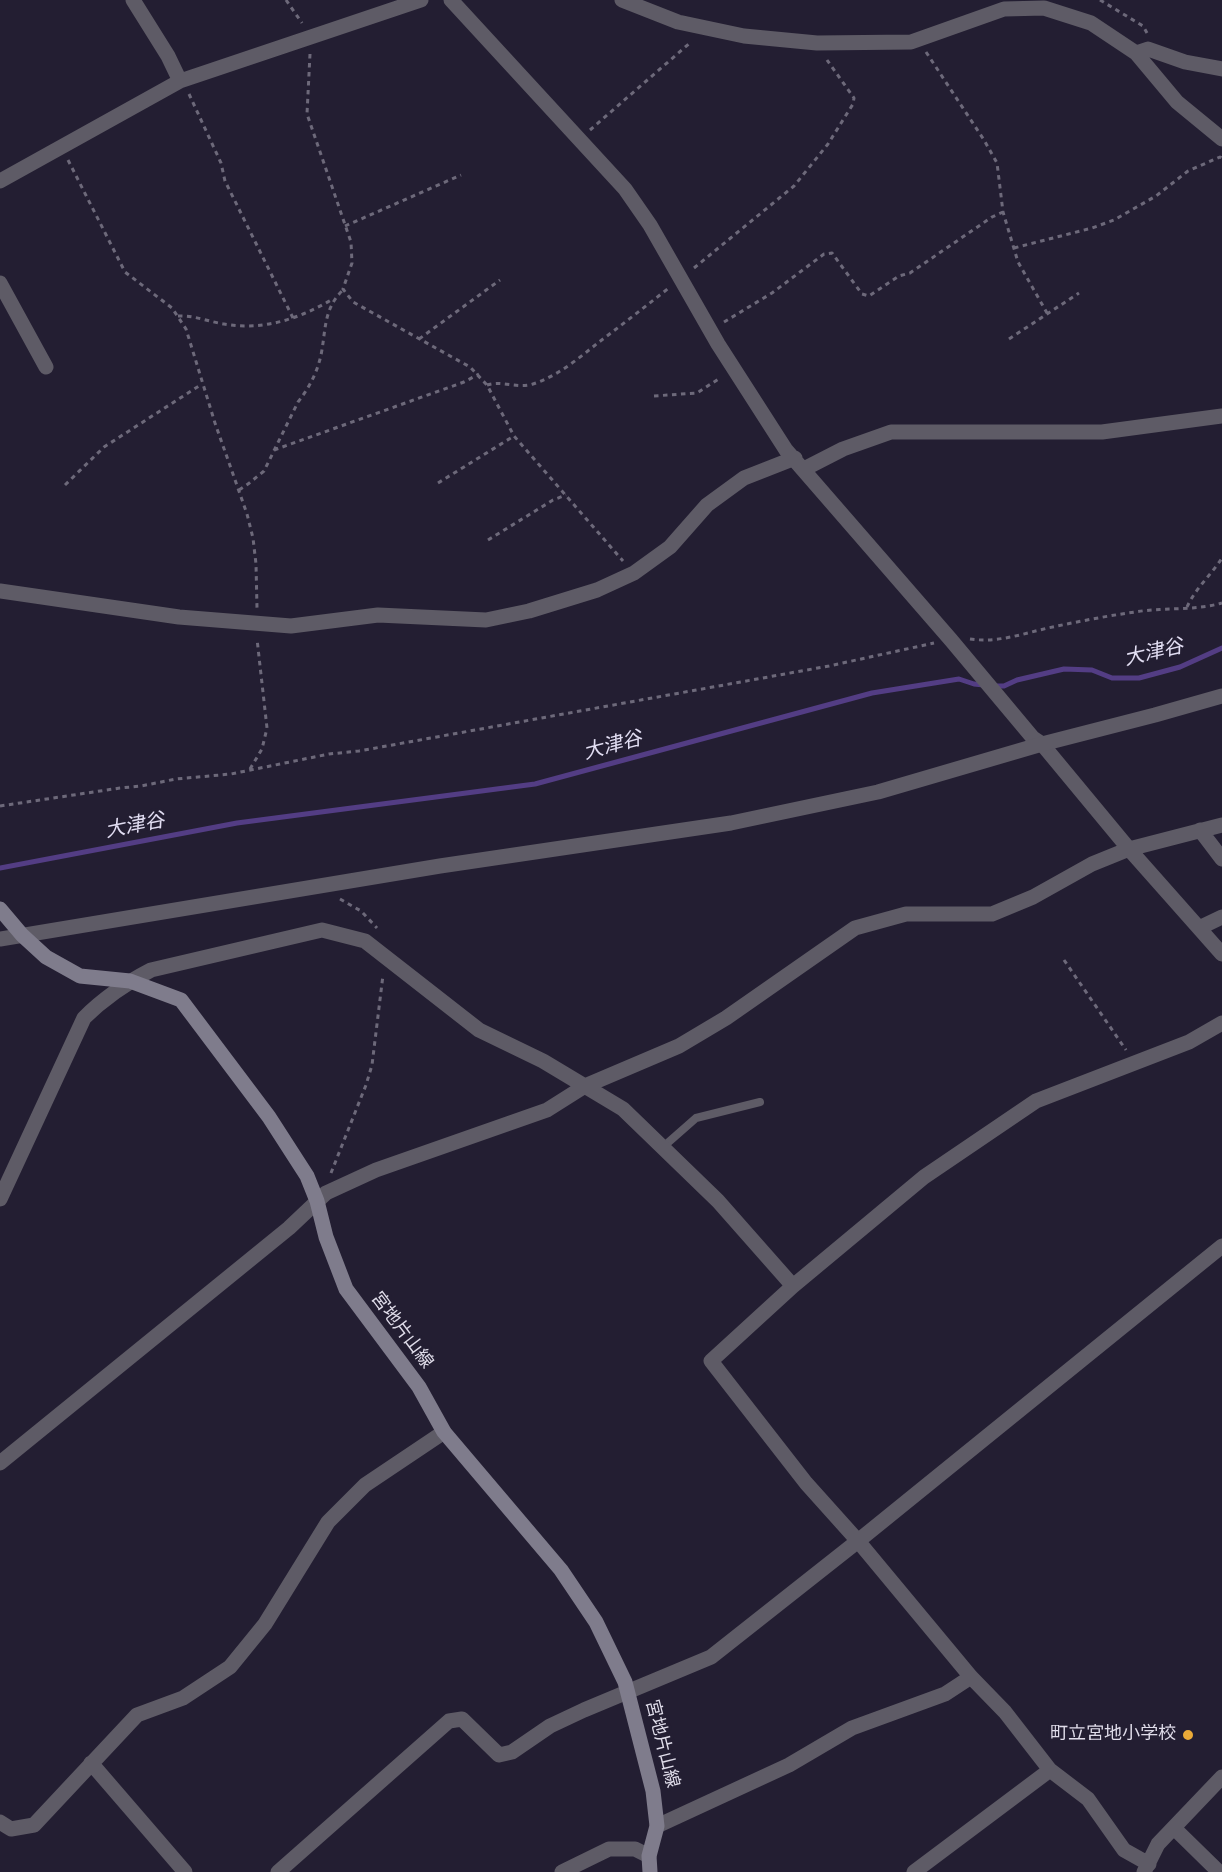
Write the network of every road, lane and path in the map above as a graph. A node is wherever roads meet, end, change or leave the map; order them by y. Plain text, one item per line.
1 (133, 0) edge
2 (286, 0) edge
3 (421, 0) edge
4 (451, 0) edge
5 (622, 0) edge
6 (1100, 0) edge
7 (701, 27) junction
8 (310, 38) junction
9 (919, 40) junction
10 (817, 43) junction
11 (1140, 52) junction
12 (1222, 69) edge
13 (180, 81) junction
14 (579, 139) junction
15 (1222, 139) edge
16 (62, 148) junction
17 (1222, 158) edge
18 (461, 175) dead end
19 (0, 181) edge
20 (1003, 212) junction
21 (345, 226) junction
22 (1014, 248) junction
23 (681, 279) junction
24 (500, 280) dead end
25 (0, 283) edge
26 (343, 289) junction
27 (1078, 293) dead end
28 (333, 299) junction
29 (1047, 313) junction
30 (178, 316) junction
31 (293, 318) junction
32 (710, 330) junction
33 (419, 339) junction
34 (1009, 339) dead end
35 (46, 367) dead end
36 (734, 368) junction
37 (479, 374) junction
38 (202, 384) junction
39 (487, 385) junction
40 (654, 396) dead end
41 (1222, 416) edge
42 (514, 436) junction
43 (274, 450) junction
44 (800, 464) junction
45 (438, 483) dead end
46 (65, 484) dead end
47 (239, 490) junction
48 (566, 495) junction
49 (488, 540) dead end
50 (1222, 558) edge
51 (634, 573) junction
52 (0, 591) edge
53 (1222, 603) edge
54 (1187, 607) junction
55 (257, 623) junction
56 (951, 640) junction
57 (1222, 696) edge
58 (1038, 741) junction
59 (249, 770) junction
60 (0, 806) edge
61 (1222, 825) edge
62 (1200, 830) junction
63 (1129, 849) junction
64 (1222, 859) edge
65 (315, 887) junction
66 (1, 910) edge
67 (1222, 917) edge
68 (1199, 928) junction
69 (22, 935) junction
70 (0, 939) edge
71 (1222, 954) edge
72 (383, 955) junction
73 (1064, 960) dead end
74 (130, 981) junction
75 (1222, 1023) edge
76 (1134, 1063) junction
77 (585, 1086) junction
78 (760, 1102) dead end
79 (663, 1147) junction
80 (322, 1197) junction
81 (0, 1199) edge
82 (1222, 1246) edge
83 (793, 1286) junction
84 (444, 1432) junction
85 (0, 1463) edge
86 (858, 1540) junction
87 (971, 1677) junction
88 (628, 1691) junction
89 (91, 1763) junction
90 (1050, 1770) junction
91 (1222, 1777) edge
92 (0, 1822) edge
93 (657, 1826) junction
94 (1174, 1828) junction
95 (649, 1856) junction
96 (1147, 1868) edge
97 (185, 1872) edge
98 (278, 1872) edge
99 (562, 1872) edge
100 (650, 1872) edge
101 (914, 1872) edge
102 (1219, 1872) edge

1 - 13 street
2 - 8 path
3 - 8 street
4 - 14 street
5 - 7 street
6 - 11 path
7 - 10 street
7 - 14 path
8 - 13 street
8 - 21 path
9 - 10 street
9 - 11 street
9 - 20 path
10 - 23 path
11 - 12 street
11 - 15 street
13 - 16 street
13 - 31 path
14 - 23 street
16 - 19 street
16 - 30 path
17 - 22 path
18 - 21 path
20 - 22 path
20 - 32 path
21 - 26 path
22 - 29 path
23 - 32 street
23 - 39 path
24 - 33 path
25 - 35 street
26 - 28 path
26 - 33 path
27 - 29 path
28 - 31 path
28 - 43 path
29 - 34 path
30 - 31 path
30 - 38 path
32 - 36 street
33 - 37 path
36 - 40 path
36 - 44 street
37 - 39 path
37 - 43 path
38 - 46 path
38 - 47 path
39 - 42 path
41 - 44 street
42 - 45 path
42 - 48 path
43 - 47 path
44 - 51 street
44 - 56 street
47 - 55 path
48 - 49 path
48 - 51 path
50 - 54 path
51 - 55 street
52 - 55 street
53 - 54 path
54 - 56 path
55 - 59 path
56 - 58 street
56 - 59 path
57 - 58 street
58 - 63 street
58 - 65 street
59 - 60 path
61 - 62 street
62 - 63 street
62 - 64 street
63 - 68 street
63 - 77 street
65 - 69 street
65 - 72 path
66 - 69 main road, 宮地片山線
67 - 68 street
68 - 71 street
69 - 70 street
69 - 74 main road, 宮地片山線
72 - 74 street
72 - 77 street
72 - 80 path
73 - 76 path
74 - 80 main road, 宮地片山線
74 - 81 street
75 - 76 street
76 - 83 street
77 - 79 street
77 - 80 street
78 - 79 lane
79 - 83 street
80 - 84 main road, 宮地片山線
80 - 85 street
82 - 86 street
83 - 86 street
84 - 88 main road, 宮地片山線
84 - 89 street
86 - 87 street
86 - 88 street
87 - 90 street
87 - 93 street
88 - 93 main road, 宮地片山線
88 - 98 street
89 - 92 street
89 - 97 street
90 - 96 street
90 - 101 street
91 - 94 street
93 - 95 main road, 宮地片山線
94 - 96 street
94 - 102 street
95 - 99 street
95 - 100 main road, 宮地片山線

